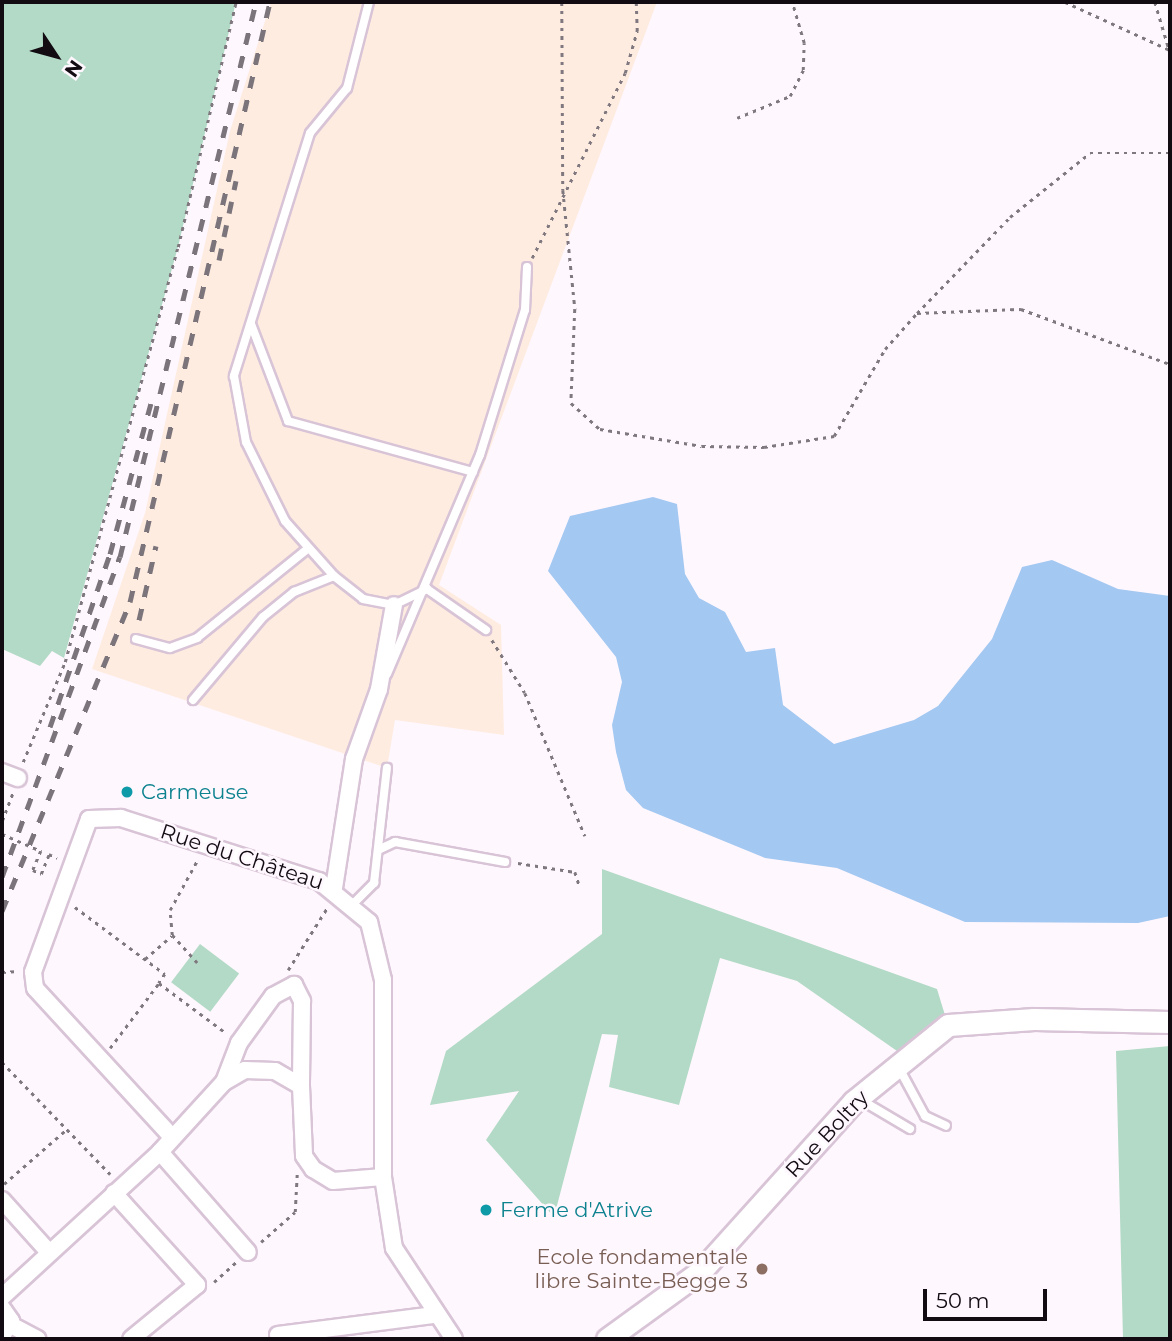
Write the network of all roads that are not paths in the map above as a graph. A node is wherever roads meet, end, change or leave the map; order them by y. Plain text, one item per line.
1 (369, 2) edge
2 (527, 267) road end
3 (251, 324) junction
4 (473, 472) junction
5 (306, 550) junction
6 (334, 576) junction
7 (426, 589) junction
8 (394, 605) junction
9 (486, 630) road end
10 (135, 639) dead end
11 (379, 689) junction
12 (193, 700) dead end
13 (387, 768) dead end
14 (2, 772) edge
15 (18, 778) road end
16 (380, 849) junction
17 (505, 862) road end
18 (334, 888) junction
19 (351, 906) junction
20 (1170, 1022) edge
21 (898, 1066) junction
22 (224, 1082) junction
23 (301, 1086) junction
24 (858, 1098) junction
25 (946, 1126) dead end
26 (909, 1129) dead end
27 (172, 1137) junction
28 (160, 1152) junction
29 (383, 1177) junction
30 (118, 1190) junction
31 (2, 1200) edge
32 (48, 1251) junction
33 (248, 1252) road end
34 (2, 1297) edge
35 (2, 1308) edge
36 (435, 1315) junction
37 (6, 1331) edge
38 (278, 1335) dead end
39 (37, 1339) edge
40 (131, 1339) edge
41 (454, 1339) edge
42 (607, 1339) edge

1 - 3 lane
2 - 4 lane
3 - 4 lane
3 - 5 lane
4 - 7 lane
5 - 6 lane
5 - 10 lane
6 - 8 lane
6 - 12 lane
7 - 8 lane
7 - 9 lane
7 - 11 lane
8 - 11 street
11 - 18 street
13 - 16 lane
14 - 15 street
16 - 17 lane
16 - 19 lane
18 - 19 street, Rue du Château
18 - 27 street, Rue du Château
19 - 29 street, Rue du Château
20 - 21 street, Rue Boltry
21 - 24 street, Rue Boltry
21 - 25 lane
22 - 23 street
22 - 23 street
22 - 27 street
23 - 29 street
24 - 26 lane
24 - 42 street, Rue Boltry
27 - 28 street
28 - 30 street
28 - 33 street
29 - 36 street, Rue du Château
30 - 32 street
30 - 40 street
31 - 32 street
32 - 34 street
35 - 37 street
36 - 38 street
36 - 41 street, Rue du Château
37 - 39 street

